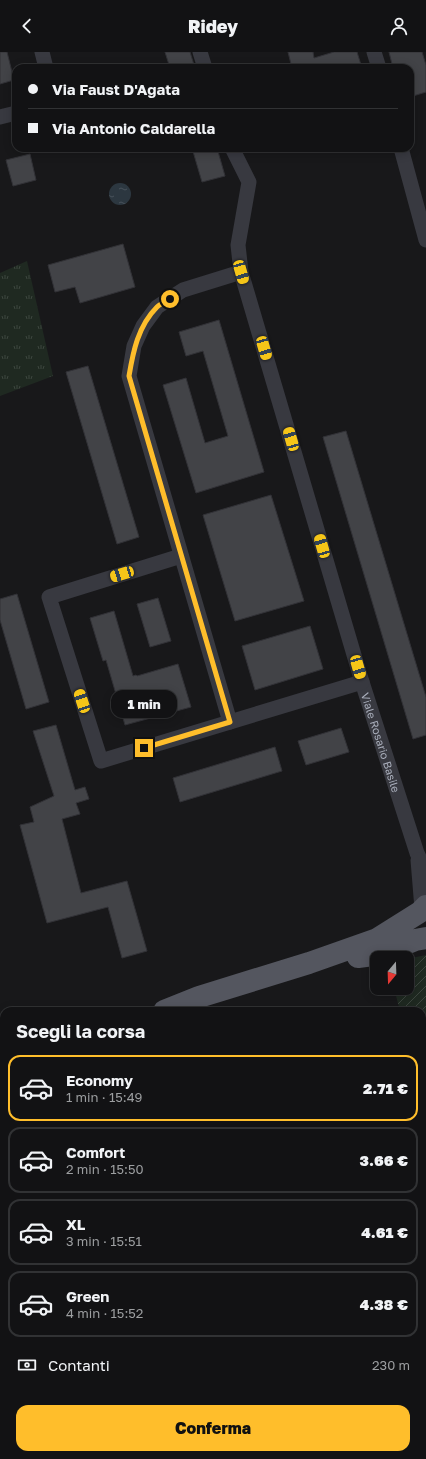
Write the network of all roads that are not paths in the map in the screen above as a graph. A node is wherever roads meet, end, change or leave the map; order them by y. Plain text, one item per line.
1 (42, 52) edge
2 (200, 52) edge
3 (374, 52) edge
4 (45, 64) edge
5 (204, 64) edge
6 (378, 64) edge
7 (12, 114) edge
8 (0, 117) edge
9 (234, 152) edge
10 (402, 152) edge
11 (426, 240) edge
12 (241, 272) junction
13 (181, 556) junction
14 (362, 682) junction
15 (230, 722) junction
16 (417, 853) junction
17 (426, 872) edge
18 (423, 909) edge
19 (426, 934) edge
20 (426, 938) edge
21 (309, 963) junction
22 (174, 1007) edge

1 - 4 street
2 - 5 street
3 - 6 street
7 - 8 street
9 - 12 street, Viale Rosario Basile
10 - 11 street
12 - 13 street
12 - 14 street, Viale Rosario Basile
13 - 15 street
13 - 15 street
14 - 15 street
14 - 16 street, Viale Rosario Basile
16 - 17 street
16 - 18 street
18 - 19 main road
18 - 21 main road
20 - 21 main road
21 - 22 main road

